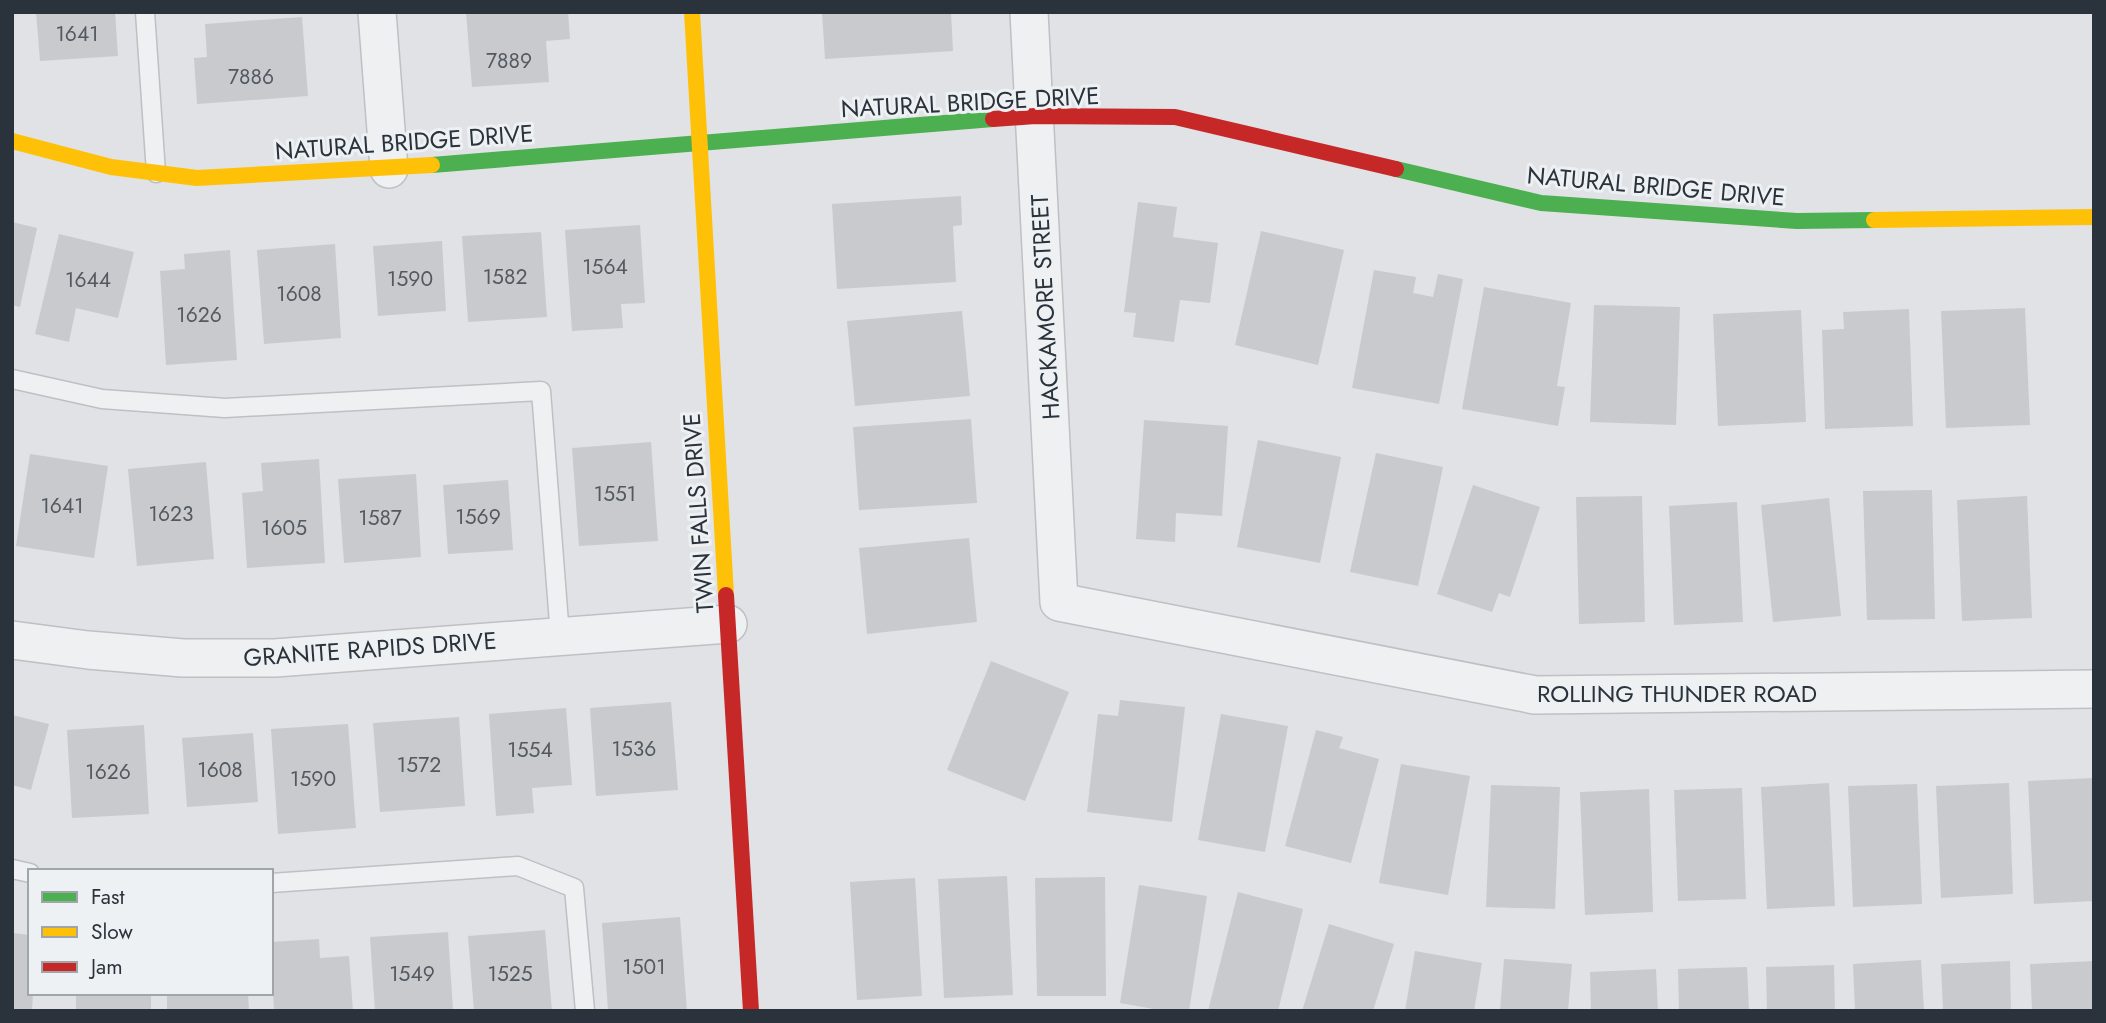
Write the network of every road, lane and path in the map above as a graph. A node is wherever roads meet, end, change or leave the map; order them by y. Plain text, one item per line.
1 (145, 12) edge
2 (377, 12) edge
3 (692, 12) edge
4 (1028, 12) edge
5 (1035, 116) junction
6 (12, 141) edge
7 (698, 143) junction
8 (389, 169) junction
9 (156, 173) junction
10 (2094, 217) edge
11 (12, 379) edge
12 (1059, 601) joint
13 (728, 624) junction
14 (560, 636) junction
15 (12, 640) edge
16 (2094, 689) edge
17 (273, 883) edge
18 (585, 1011) edge
19 (751, 1011) edge

1 - 9 lane
2 - 8 street
3 - 7 street, TWIN FALLS DRIVE
4 - 5 street, HACKAMORE STREET
5 - 7 street, NATURAL BRIDGE DRIVE
5 - 10 street, NATURAL BRIDGE DRIVE
5 - 12 street, HACKAMORE STREET
6 - 9 street, NATURAL BRIDGE DRIVE
7 - 8 street, NATURAL BRIDGE DRIVE
7 - 13 street, TWIN FALLS DRIVE
8 - 9 street, NATURAL BRIDGE DRIVE
11 - 14 lane
12 - 16 street, ROLLING THUNDER ROAD
13 - 14 street, GRANITE RAPIDS DRIVE
13 - 19 street, TWIN FALLS DRIVE
14 - 15 street, GRANITE RAPIDS DRIVE
17 - 18 lane

